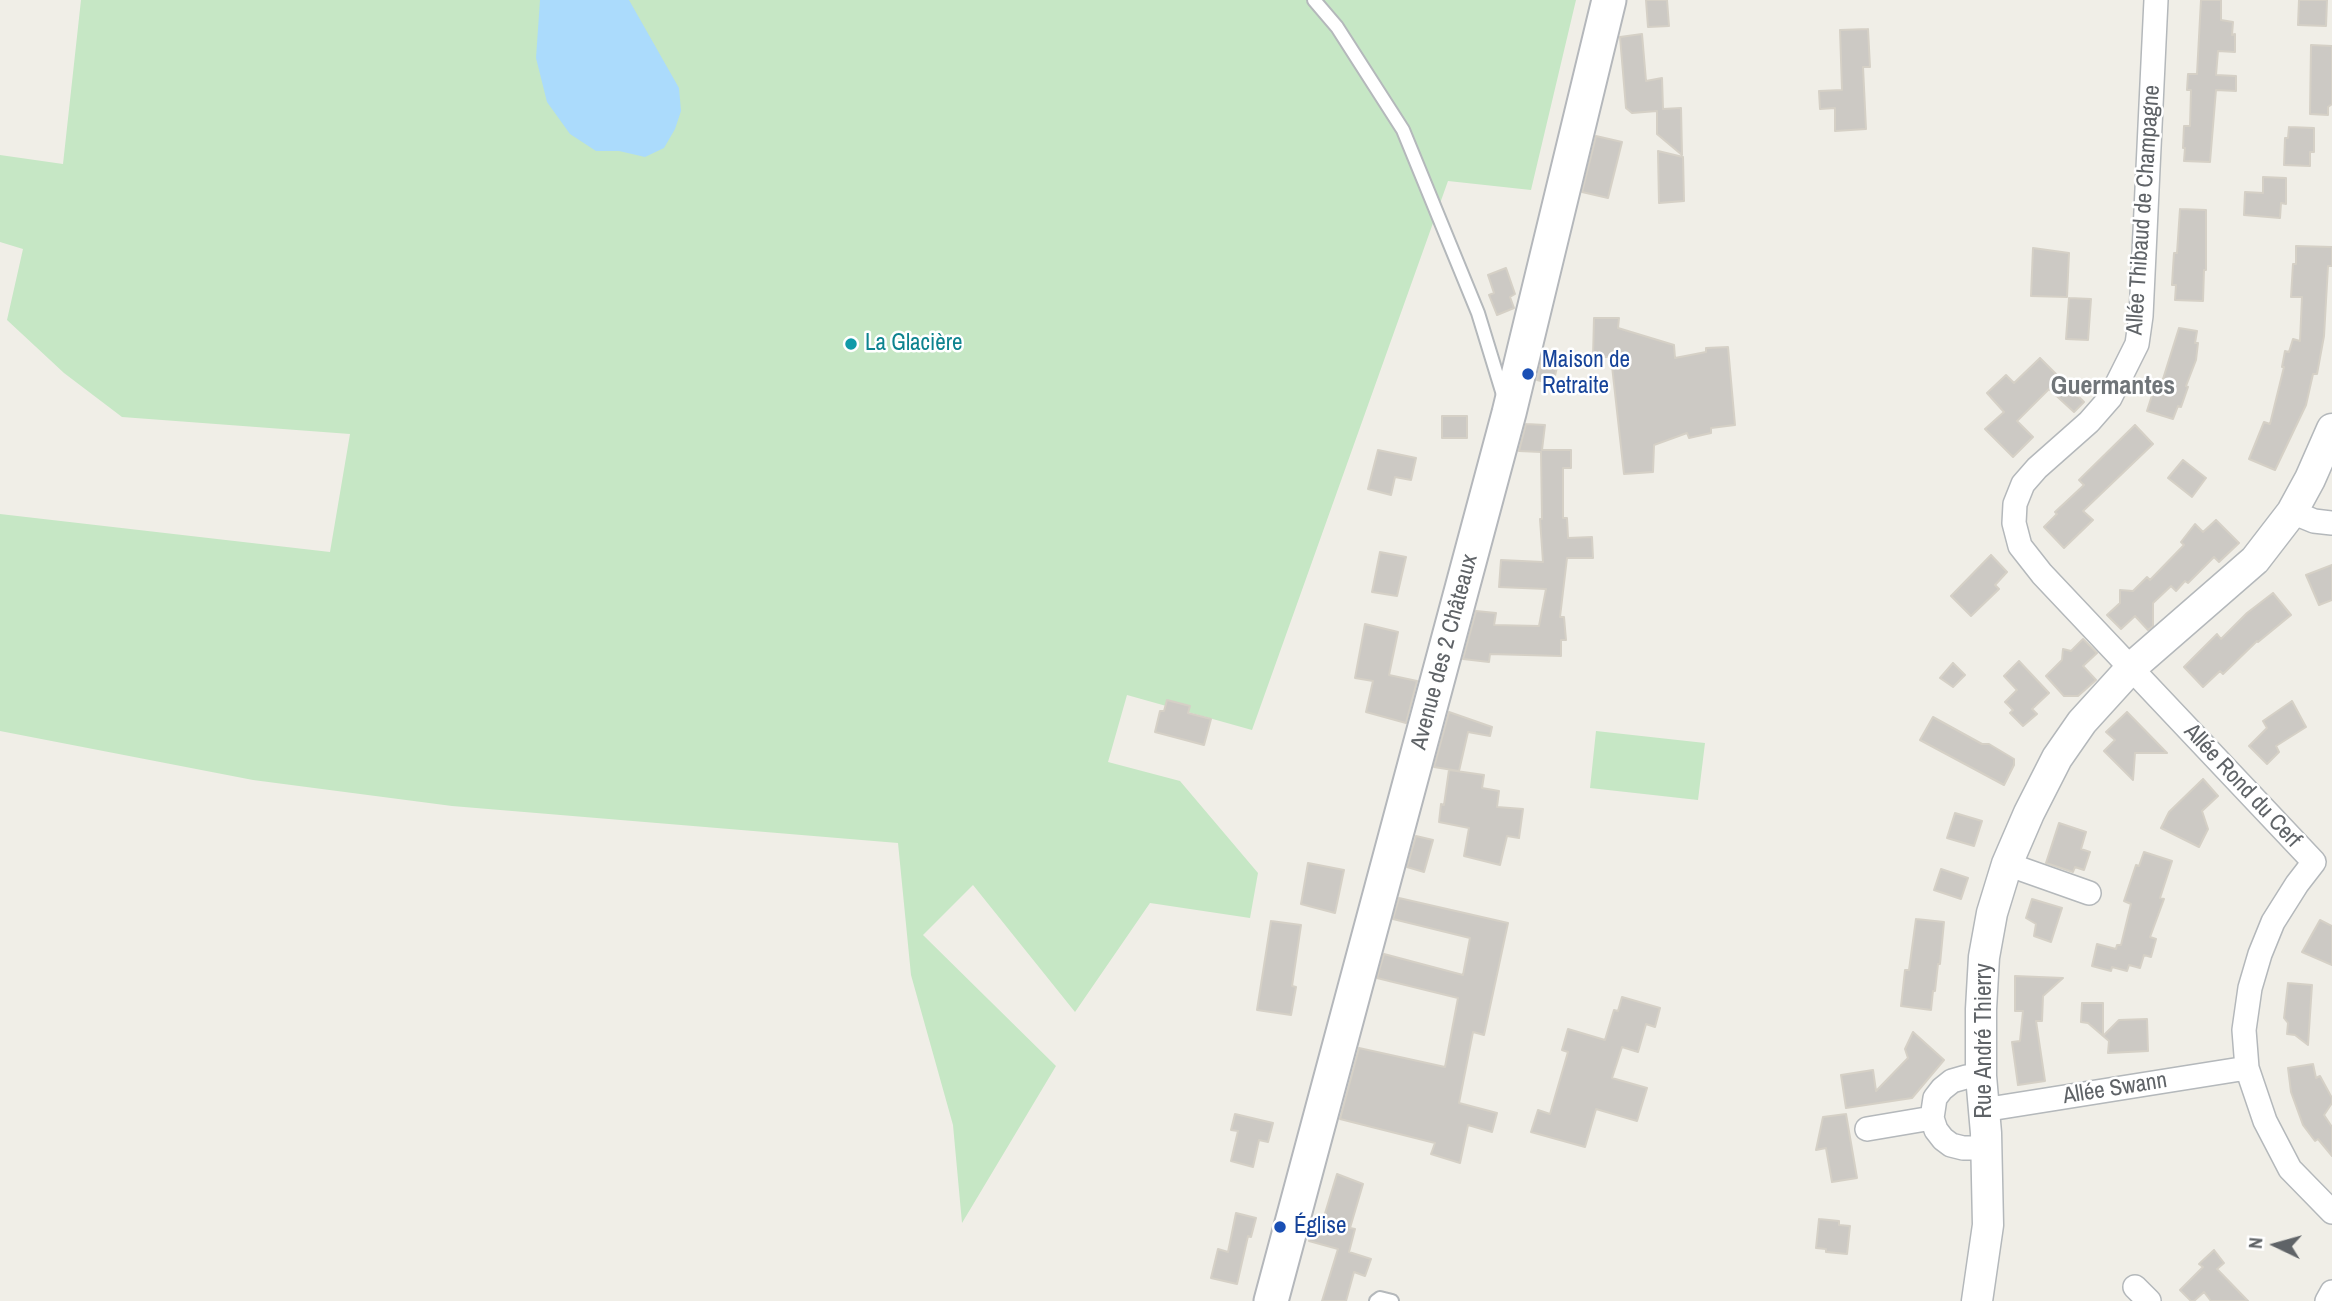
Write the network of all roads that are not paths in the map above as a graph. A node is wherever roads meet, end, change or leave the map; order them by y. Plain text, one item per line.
1 (1314, 0) edge
2 (1609, 0) edge
3 (2156, 0) edge
4 (1509, 413) junction
5 (2331, 437) edge
6 (2292, 512) junction
7 (2332, 523) edge
8 (2132, 667) junction
9 (2323, 856) edge
10 (2007, 864) junction
11 (2089, 893) dead end
12 (2247, 1068) junction
13 (1981, 1076) junction
14 (1983, 1110) junction
15 (1932, 1118) junction
16 (1867, 1129) dead end
17 (1986, 1147) junction
18 (2332, 1212) edge
19 (2332, 1292) edge
20 (1271, 1301) edge
21 (1376, 1301) edge
22 (1392, 1301) edge
23 (1977, 1301) edge
24 (2327, 1301) edge

1 - 4 lane
2 - 4 main road, Avenue des 2 Châteaux
3 - 8 street, Allée Thibaud de Champagne
4 - 20 main road, Avenue des 2 Châteaux
5 - 6 street, Rue André Thierry
6 - 7 street
6 - 8 street, Rue André Thierry
8 - 9 street, Allée Rond du Cerf
8 - 10 street, Rue André Thierry
9 - 12 street, Allée Rond du Cerf
10 - 11 street
10 - 13 street, Rue André Thierry
12 - 14 street, Allée Swann
12 - 18 street, Allée Rond du Cerf
13 - 14 street, Rue André Thierry
13 - 15 street
14 - 17 street, Rue André Thierry
15 - 16 street
15 - 17 street
17 - 23 street, Rue André Thierry
19 - 24 street
21 - 22 lane

